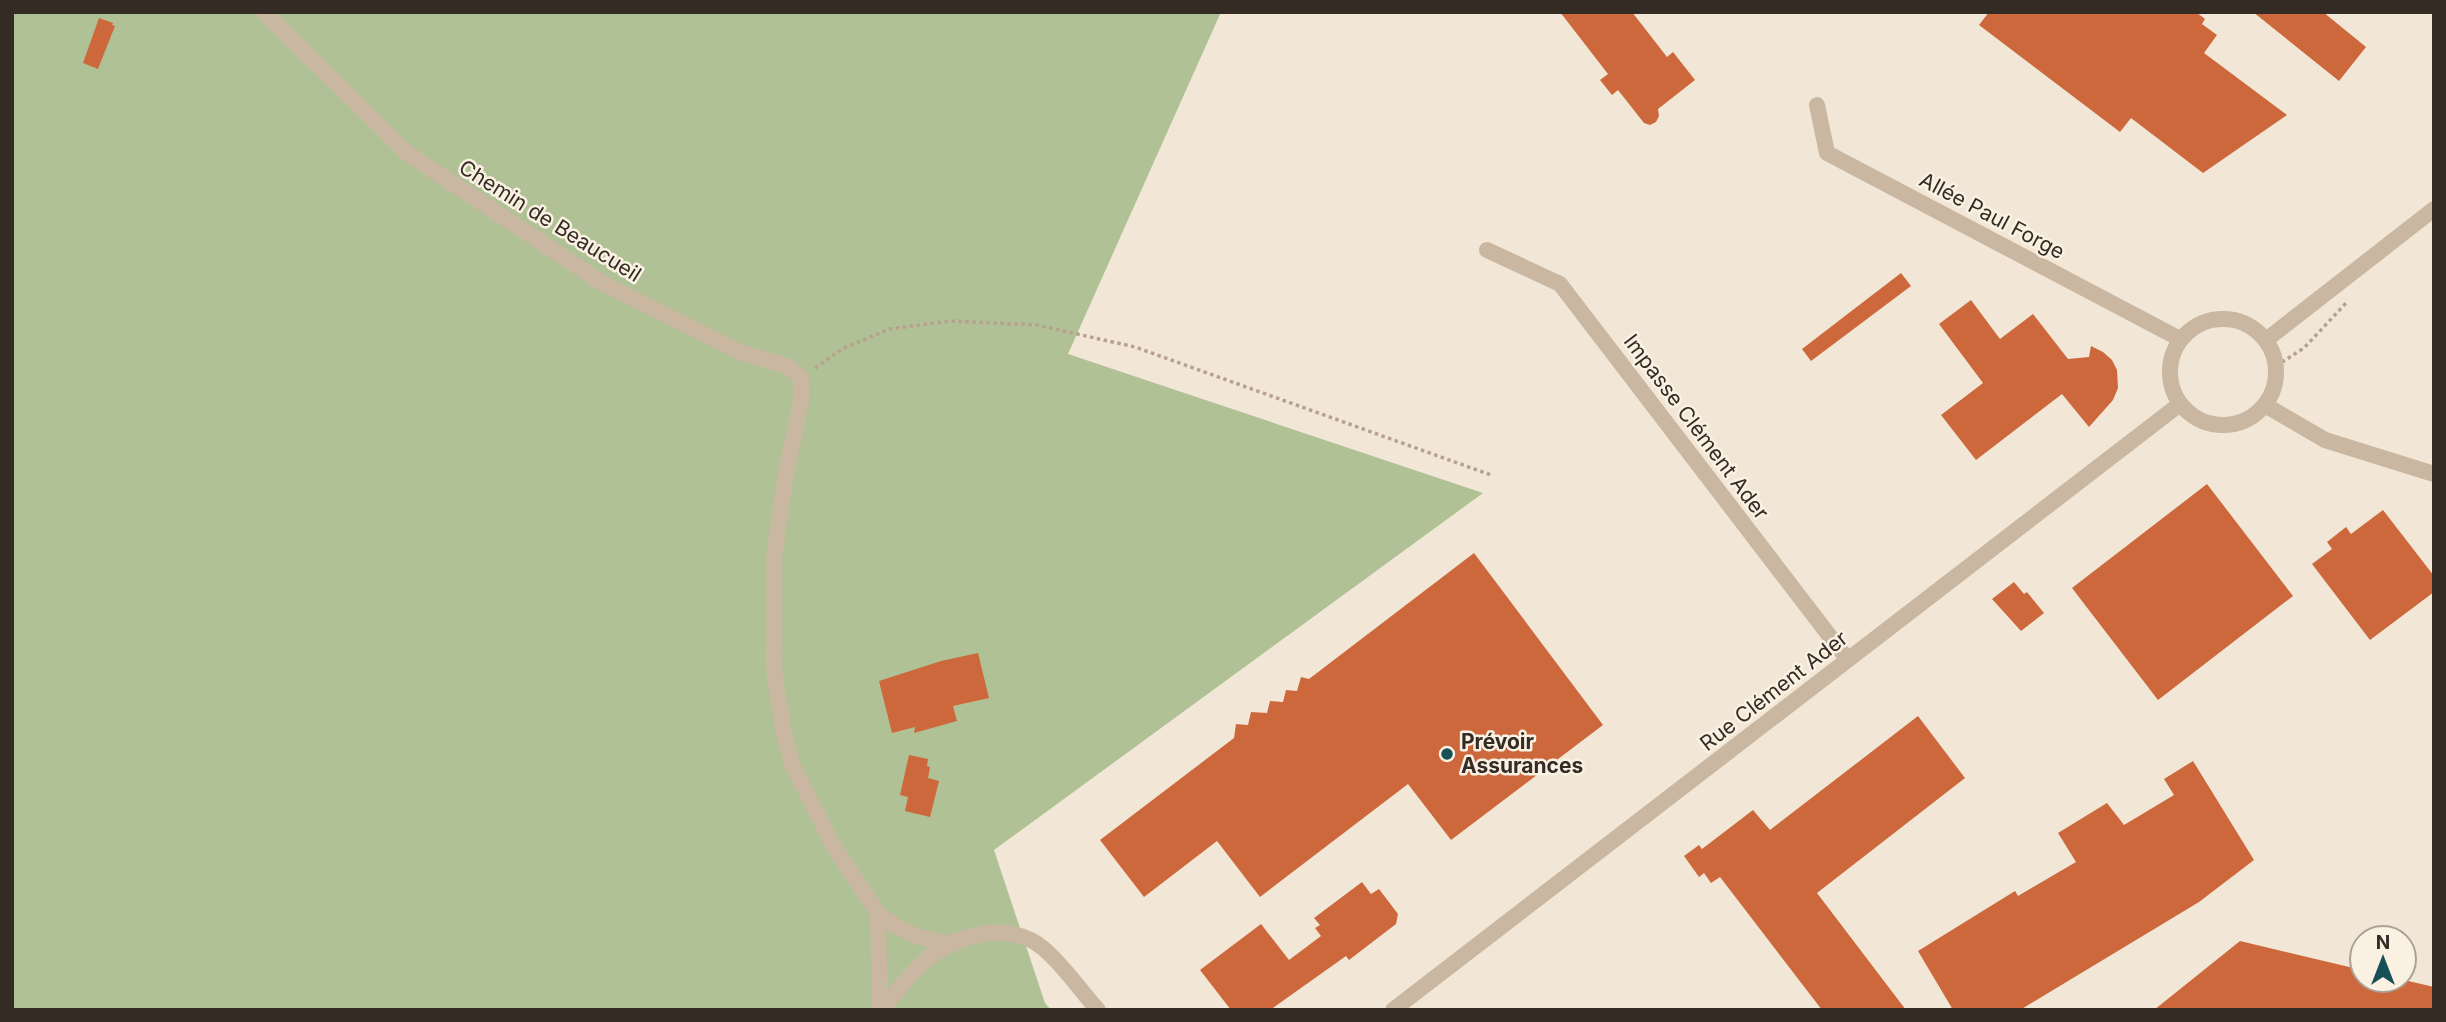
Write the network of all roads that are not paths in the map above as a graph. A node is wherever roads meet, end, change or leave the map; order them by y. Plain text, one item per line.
1 (264, 12) edge
2 (1816, 105) dead end
3 (2434, 209) edge
4 (1487, 250) dead end
5 (2180, 340) junction
6 (2266, 340) junction
7 (2180, 404) junction
8 (2265, 405) junction
9 (2434, 474) edge
10 (1848, 660) junction
11 (878, 913) junction
12 (953, 944) junction
13 (881, 1010) edge
14 (1097, 1010) edge
15 (1393, 1010) edge

1 - 11 street, Chemin de Beaucueil
2 - 5 street, Allée Paul Forge
3 - 6 street
4 - 10 street, Impasse Clément Ader
5 - 6 street
5 - 7 street
6 - 8 street
7 - 8 street
7 - 10 street, Rue Clément Ader
8 - 9 street
10 - 15 street, Rue Clément Ader
11 - 12 street
11 - 13 street
12 - 13 street
12 - 14 street

